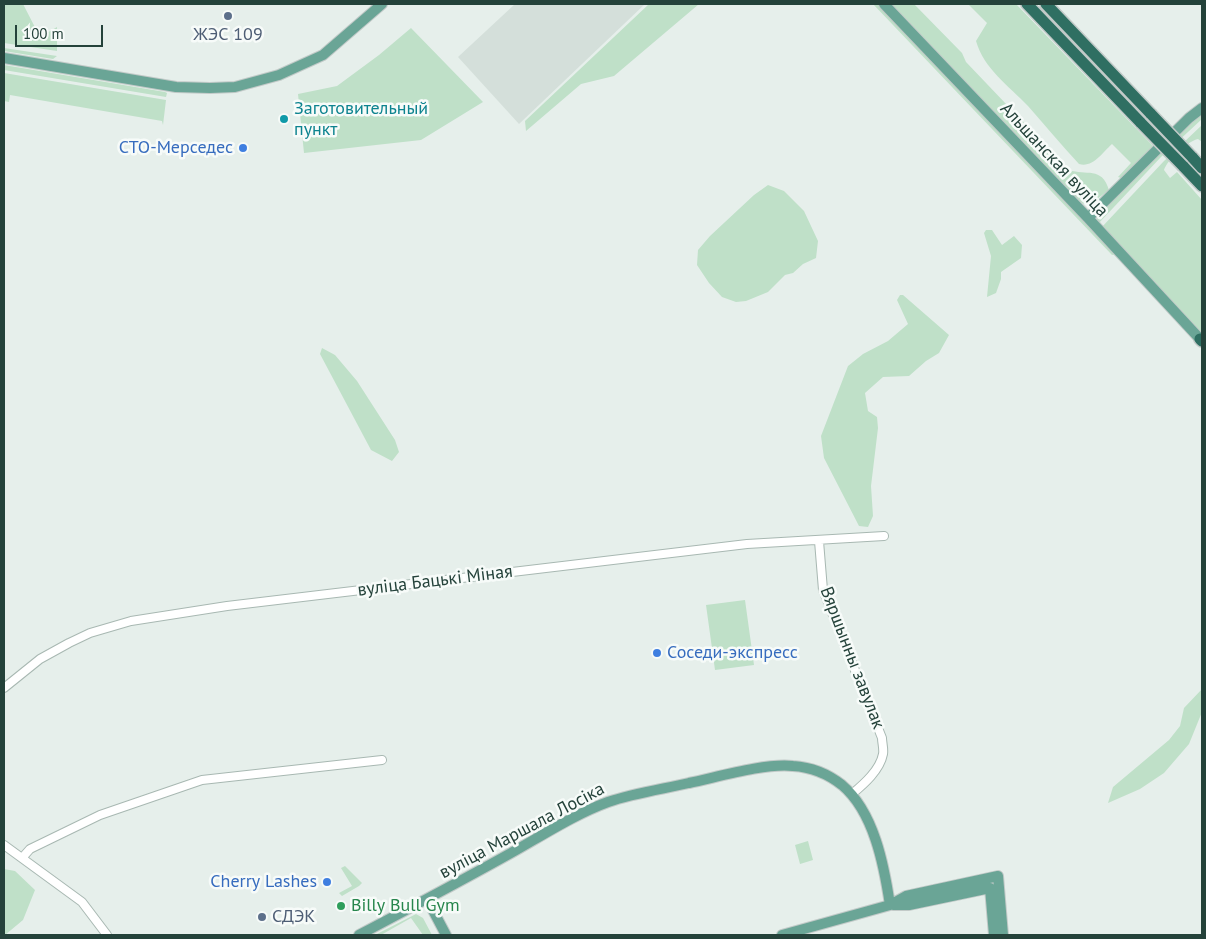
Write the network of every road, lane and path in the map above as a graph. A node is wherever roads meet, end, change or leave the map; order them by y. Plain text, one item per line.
1 (382, 4) edge
2 (884, 4) edge
3 (1027, 4) edge
4 (1046, 4) edge
5 (4, 58) edge
6 (1202, 108) edge
7 (1202, 168) edge
8 (1202, 186) edge
9 (1088, 218) junction
10 (1202, 340) edge
11 (884, 536) dead end
12 (818, 541) junction
13 (4, 688) edge
14 (382, 760) dead end
15 (852, 794) junction
16 (4, 845) edge
17 (22, 858) junction
18 (990, 883) junction
19 (427, 900) junction
20 (890, 905) junction
21 (107, 935) edge
22 (359, 935) edge
23 (446, 935) edge
24 (782, 935) edge
25 (994, 935) edge
26 (1004, 935) edge

1 - 5 main road
2 - 9 main road, Альшанская вуліца
3 - 8 highway, bridge
4 - 7 highway, bridge
6 - 9 main road
9 - 10 main road, Альшанская вуліца
11 - 12 street, вуліца Бацькі Міная
12 - 13 street, вуліца Бацькі Міная
12 - 15 street, Вяршынны завулак
14 - 17 street
15 - 19 main road, вуліца Маршала Лосіка
15 - 20 main road, вуліца Маршала Лосіка
16 - 17 street
17 - 21 street
18 - 20 main road
18 - 25 main road
18 - 26 main road
19 - 22 main road, вуліца Маршала Лосіка
19 - 23 main road
20 - 24 main road

